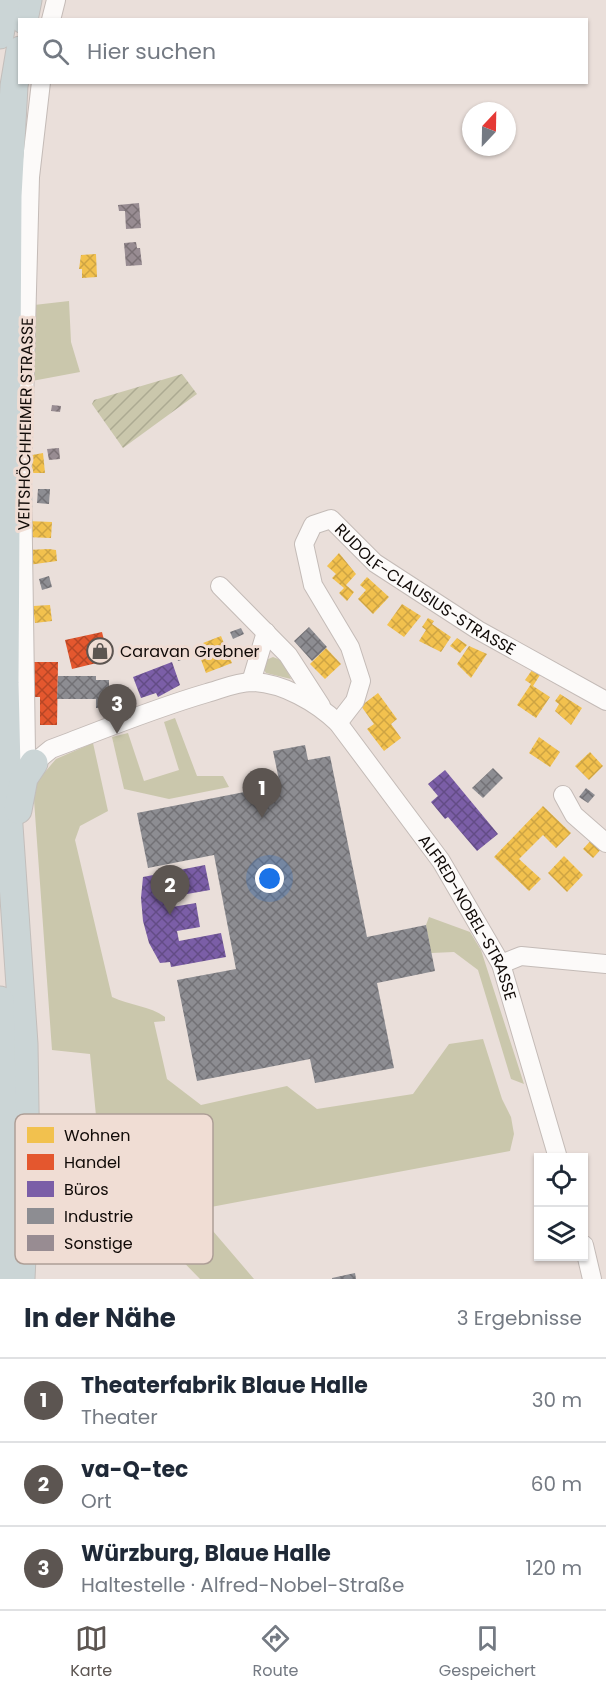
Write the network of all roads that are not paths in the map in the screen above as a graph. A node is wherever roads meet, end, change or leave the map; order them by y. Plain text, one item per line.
1 (6, 0) edge
2 (28, 0) edge
3 (56, 0) edge
4 (24, 18) edge
5 (52, 18) edge
6 (0, 35) edge
7 (18, 62) edge
8 (40, 84) edge
9 (220, 585) dead end
10 (266, 632) junction
11 (251, 682) junction
12 (606, 701) edge
13 (322, 708) junction
14 (338, 723) junction
15 (34, 763) junction
16 (563, 795) dead end
17 (606, 843) edge
18 (12, 862) junction
19 (501, 964) junction
20 (606, 964) edge
21 (0, 1000) edge
22 (25, 1114) edge
23 (557, 1153) edge
24 (588, 1261) edge
25 (22, 1264) edge
26 (1, 1279) edge
27 (21, 1279) edge
28 (592, 1279) edge

1 - 6 highway
2 - 4 highway
3 - 5 street
7 - 18 highway, VEITSHÖCHHEIMER STRASSE
8 - 15 street, VEITSHÖCHHEIMER STRASSE
9 - 10 street, ALFRED-NOBEL-STRASSE
10 - 11 street
10 - 13 street, ALFRED-NOBEL-STRASSE
11 - 13 street, ALFRED-NOBEL-STRASSE
11 - 15 street, ALFRED-NOBEL-STRASSE
12 - 14 street, RUDOLF-CLAUSIUS-STRASSE
13 - 14 street, ALFRED-NOBEL-STRASSE
14 - 19 street, ALFRED-NOBEL-STRASSE
15 - 18 highway
16 - 17 street
18 - 22 highway, VEITSHÖCHHEIMER STRASSE
19 - 20 street
19 - 23 street, ALFRED-NOBEL-STRASSE
21 - 26 highway
24 - 28 street
25 - 27 highway, VEITSHÖCHHEIMER STRASSE

